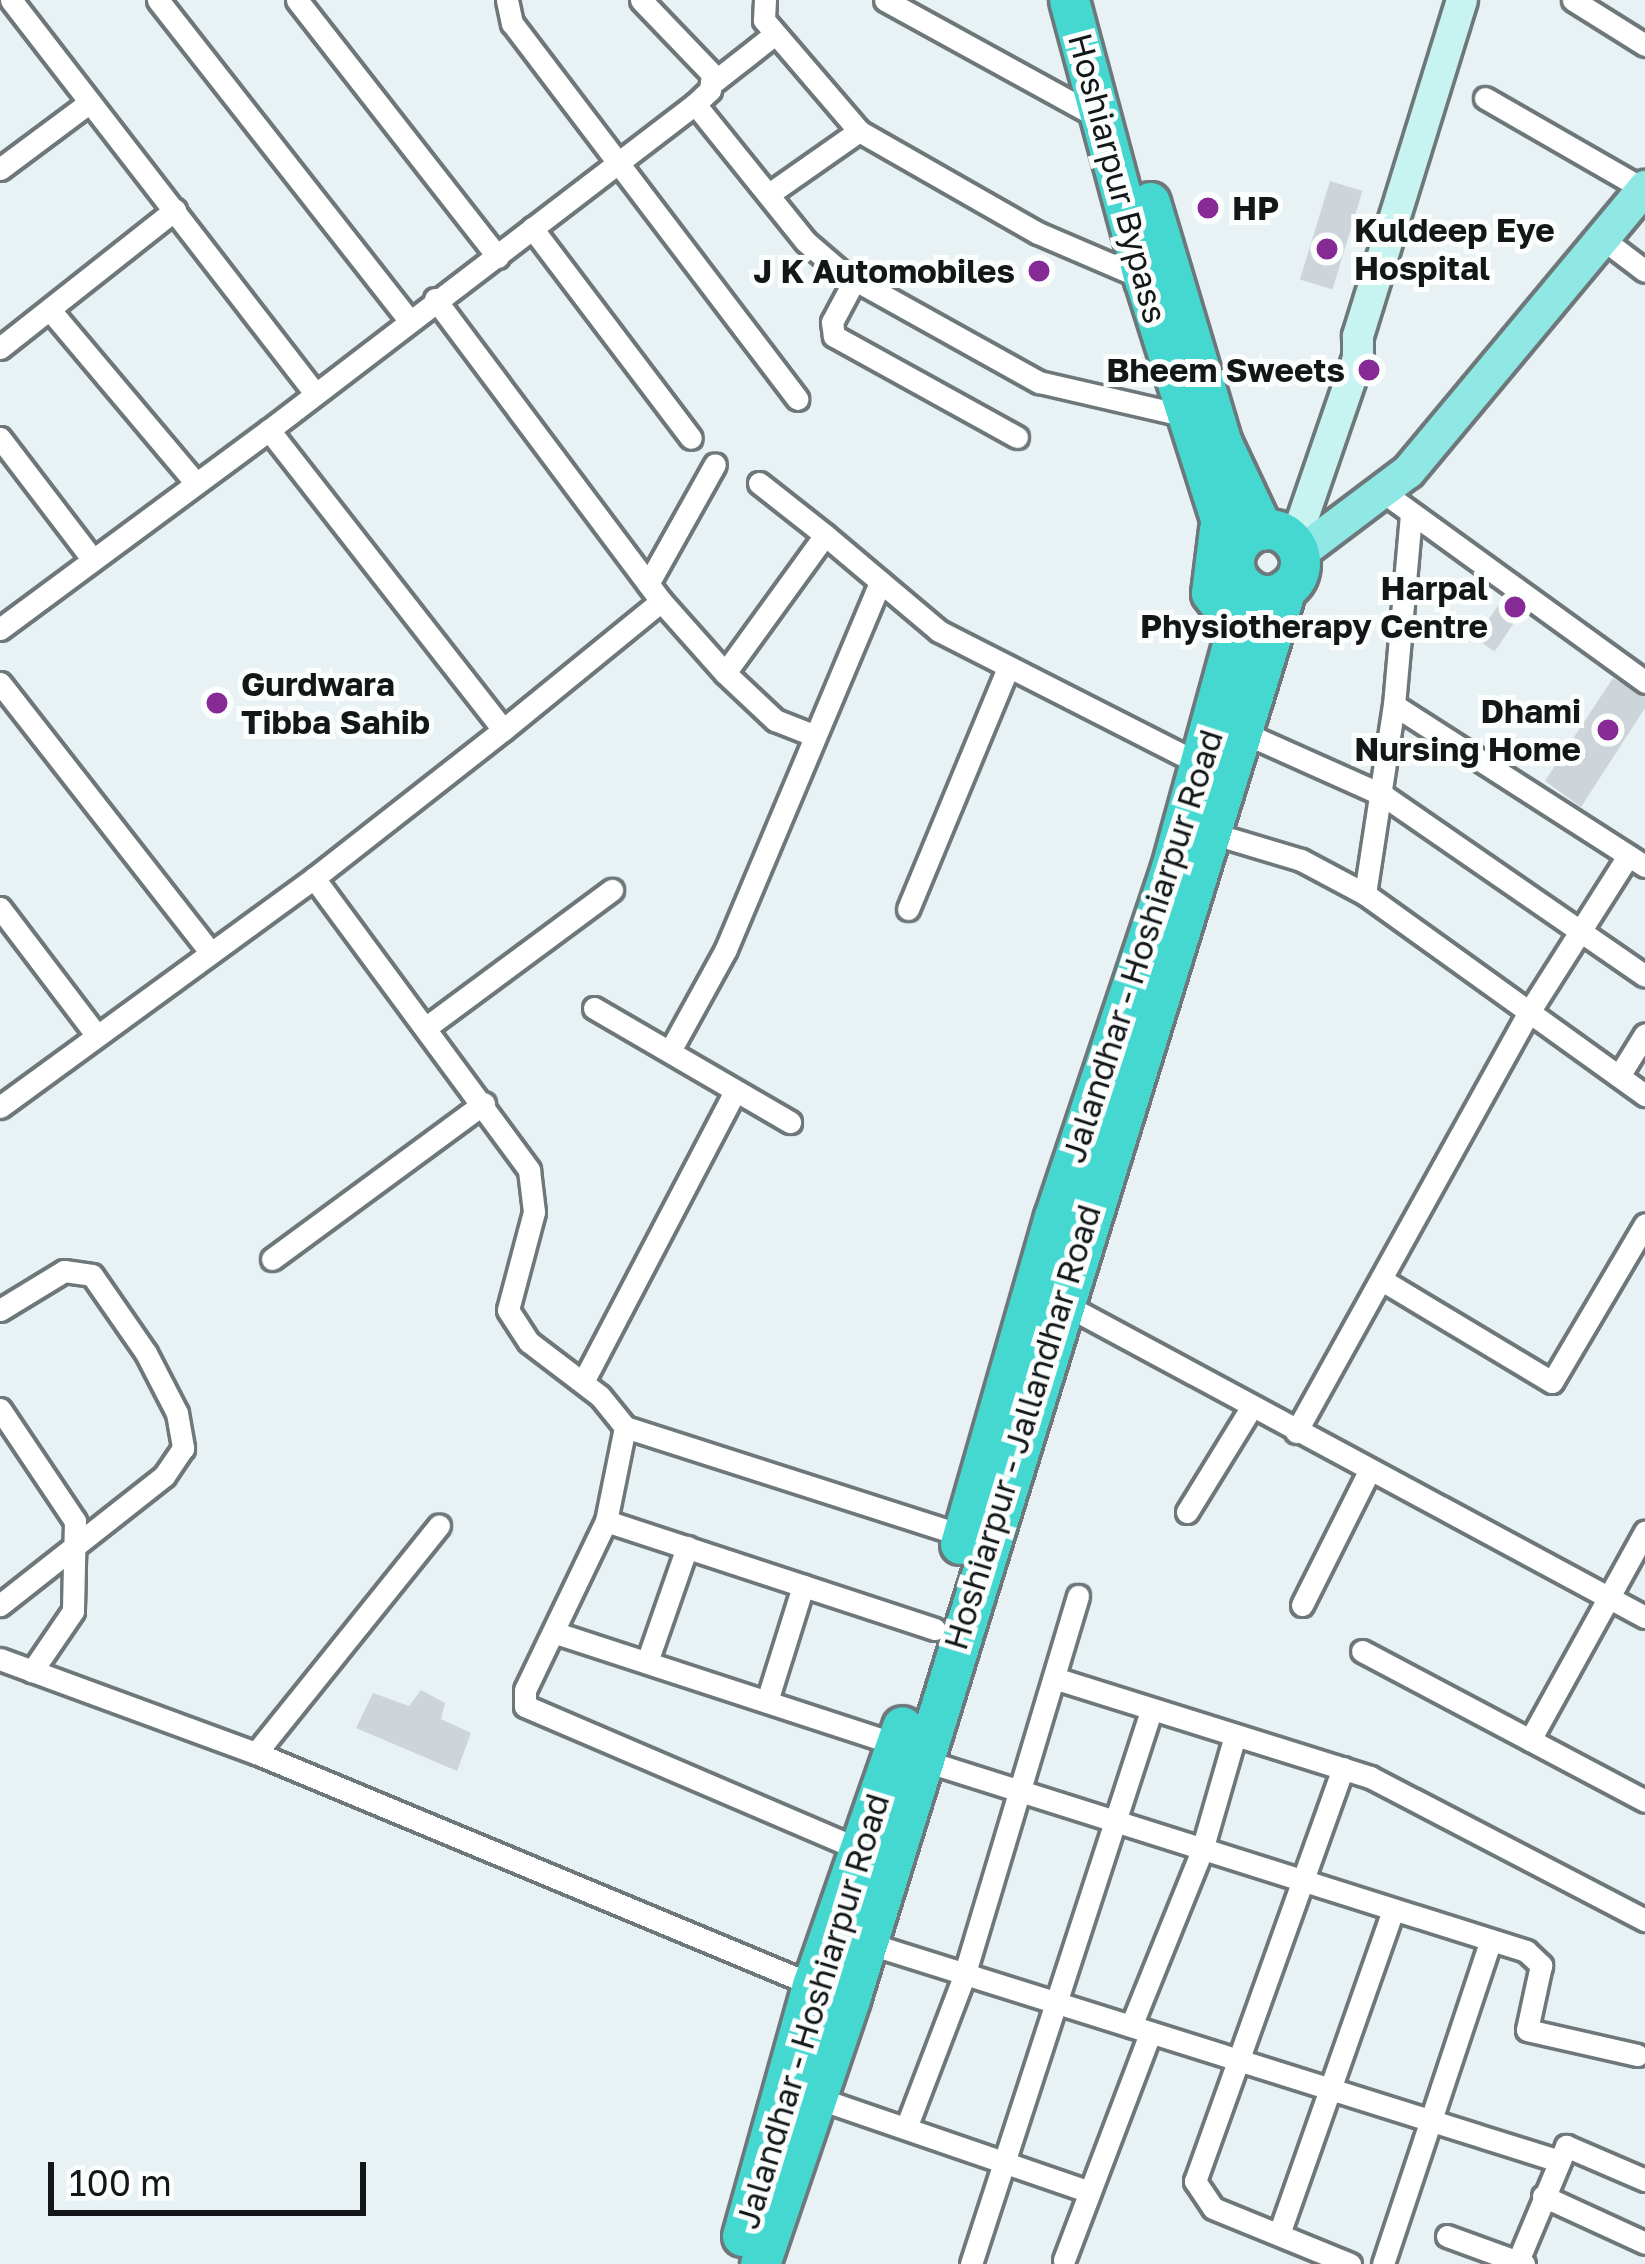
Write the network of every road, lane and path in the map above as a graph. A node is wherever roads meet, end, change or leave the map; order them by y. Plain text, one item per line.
1 (10, 0) edge
2 (158, 0) edge
3 (507, 0) edge
4 (641, 0) edge
5 (765, 0) edge
6 (885, 0) edge
7 (1069, 0) edge
8 (1096, 0) edge
9 (1462, 0) edge
10 (1573, 0) edge
11 (299, 1) edge
12 (775, 34) junction
13 (1645, 45) edge
14 (715, 81) junction
15 (1485, 98) dead end
16 (90, 102) junction
17 (695, 104) junction
18 (1100, 118) junction
19 (859, 131) junction
20 (618, 165) junction
21 (0, 169) edge
22 (1132, 184) junction
23 (769, 194) junction
24 (1640, 202) edge
25 (175, 210) junction
26 (532, 228) junction
27 (1604, 240) junction
28 (498, 257) junction
29 (1645, 271) edge
30 (855, 279) junction
31 (1144, 279) junction
32 (435, 299) junction
33 (50, 310) junction
34 (408, 319) junction
35 (0, 348) edge
36 (314, 392) junction
37 (797, 399) dead end
38 (1186, 416) junction
39 (269, 430) junction
40 (1017, 436) dead end
41 (0, 438) edge
42 (691, 438) dead end
43 (715, 464) dead end
44 (195, 482) junction
45 (759, 483) dead end
46 (1398, 494) junction
47 (826, 535) junction
48 (1269, 555) junction
49 (93, 560) junction
50 (880, 582) junction
51 (654, 592) junction
52 (0, 628) edge
53 (1240, 630) junction
54 (1008, 668) junction
55 (724, 673) junction
56 (1645, 682) edge
57 (0, 683) edge
58 (1394, 705) junction
59 (503, 730) junction
60 (1242, 732) junction
61 (813, 735) junction
62 (1202, 765) junction
63 (1383, 795) junction
64 (1211, 832) junction
65 (1637, 861) edge
66 (314, 878) junction
67 (612, 890) dead end
68 (1365, 895) junction
69 (0, 908) edge
70 (908, 909) dead end
71 (1580, 931) junction
72 (210, 952) junction
73 (1645, 976) edge
74 (594, 1009) dead end
75 (1529, 1012) junction
76 (428, 1025) junction
77 (95, 1033) junction
78 (1645, 1034) edge
79 (670, 1051) junction
80 (1619, 1076) junction
81 (734, 1093) junction
82 (1645, 1095) edge
83 (484, 1103) junction
84 (0, 1107) edge
85 (790, 1122) dead end
86 (1645, 1224) edge
87 (272, 1259) dead end
88 (1382, 1280) junction
89 (1062, 1304) junction
90 (0, 1310) edge
91 (583, 1382) junction
92 (1251, 1408) junction
93 (0, 1409) edge
94 (625, 1427) junction
95 (1296, 1432) junction
96 (1368, 1473) junction
97 (1187, 1512) dead end
98 (606, 1521) junction
99 (439, 1525) dead end
100 (1645, 1532) edge
101 (975, 1540) junction
102 (687, 1547) junction
103 (75, 1549) junction
104 (803, 1586) junction
105 (1078, 1596) dead end
106 (1609, 1599) junction
107 (1302, 1604) dead end
108 (0, 1605) edge
109 (1645, 1617) edge
110 (935, 1629) junction
111 (556, 1633) junction
112 (1362, 1651) dead end
113 (0, 1659) edge
114 (647, 1663) junction
115 (32, 1671) junction
116 (1054, 1678) junction
117 (766, 1701) junction
118 (1151, 1711) junction
119 (1234, 1739) junction
120 (1531, 1740) junction
121 (907, 1751) junction
122 (256, 1753) junction
123 (1343, 1768) junction
124 (1021, 1793) junction
125 (1645, 1801) edge
126 (1114, 1821) junction
127 (860, 1850) junction
128 (1202, 1850) junction
129 (1298, 1883) junction
130 (1393, 1911) junction
131 (1645, 1919) edge
132 (867, 1942) junction
133 (1490, 1942) junction
134 (964, 1976) junction
135 (812, 1985) junction
136 (850, 1999) junction
137 (1052, 2000) junction
138 (1140, 2030) junction
139 (1636, 2055) dead end
140 (1235, 2057) junction
141 (1332, 2086) junction
142 (817, 2098) junction
143 (1429, 2116) junction
144 (906, 2128) junction
145 (1556, 2160) junction
146 (1003, 2162) junction
147 (1645, 2180) edge
148 (1088, 2191) junction
149 (1543, 2196) junction
150 (1279, 2234) junction
151 (1447, 2236) dead end
152 (1645, 2243) edge
153 (1064, 2260) dead end
154 (1521, 2262) edge
155 (733, 2264) edge
156 (760, 2264) edge
157 (971, 2264) edge
158 (1350, 2264) edge
159 (1383, 2264) edge

1 - 16 street
2 - 34 street
3 - 20 street
4 - 14 street
5 - 12 street
6 - 18 street
7 - 18 highway, Hoshiarpur Bypass
8 - 22 highway
9 - 48 main road
10 - 13 street
11 - 28 street
12 - 14 street
12 - 19 street
14 - 17 street
15 - 24 street
16 - 21 street
16 - 25 street
17 - 20 street
17 - 23 street
18 - 22 highway, Hoshiarpur Bypass
19 - 23 street
19 - 31 street
20 - 26 street
20 - 37 street
22 - 31 highway, Hoshiarpur Bypass
22 - 48 highway
23 - 30 street
24 - 27 main road
25 - 33 street
25 - 36 street
26 - 28 street
26 - 42 street
27 - 29 street
27 - 46 main road
28 - 32 street
30 - 38 street
30 - 40 street
31 - 38 highway, Hoshiarpur Bypass
32 - 34 street
32 - 51 street
33 - 35 street
33 - 44 street
34 - 36 street
36 - 39 street
38 - 48 highway, Hoshiarpur Bypass
39 - 44 street
39 - 59 street
41 - 49 street
43 - 51 street
44 - 49 street
45 - 47 street
46 - 48 main road
46 - 56 street
46 - 58 street
47 - 50 street
47 - 55 street
48 - 53 highway, Jalandhar - Hoshiarpur Road
48 - 53 highway
48 - 60 highway, Hoshiarpur - Jallandhar Road
49 - 52 street
50 - 54 street
50 - 61 street
51 - 55 street
51 - 59 street
53 - 62 highway, Jalandhar - Hoshiarpur Road
54 - 62 street
54 - 70 street
55 - 61 street
57 - 72 street
58 - 63 street
58 - 65 street
59 - 66 street
60 - 63 street
60 - 64 highway, Hoshiarpur - Jallandhar Road
61 - 79 street
62 - 101 highway, Jalandhar - Hoshiarpur Road
63 - 68 street
63 - 71 street
64 - 68 street
64 - 89 highway, Hoshiarpur - Jallandhar Road
65 - 71 street
66 - 72 street
66 - 76 street
67 - 76 street
68 - 75 street
69 - 77 street
71 - 73 street
71 - 75 street
72 - 77 street
74 - 79 street
75 - 80 street
75 - 88 street
76 - 83 street
77 - 84 street
78 - 80 street
79 - 81 street
80 - 82 street
81 - 85 street
81 - 91 street
83 - 87 street
83 - 91 street
86 - 88 street
88 - 95 street
89 - 92 street
89 - 101 highway, Hoshiarpur - Jallandhar Road
90 - 103 street
91 - 94 street
92 - 95 street
92 - 97 street
93 - 103 street
94 - 98 street
94 - 101 street
95 - 96 street
96 - 106 street
96 - 107 street
98 - 102 street
98 - 111 street
99 - 122 street
100 - 106 street
101 - 110 highway, Jalandhar - Hoshiarpur Road
101 - 121 highway, Hoshiarpur - Jallandhar Road
102 - 104 street
102 - 114 street
103 - 108 street
103 - 115 street
104 - 110 street
104 - 117 street
105 - 116 street
106 - 109 street
106 - 120 street
110 - 121 highway, Jalandhar - Hoshiarpur Road
111 - 114 street
111 - 127 street
112 - 120 street
113 - 115 street
114 - 117 street
115 - 122 street
116 - 118 street
116 - 124 street
117 - 121 street
118 - 119 street
118 - 126 street
119 - 123 street
119 - 128 street
120 - 125 street
121 - 124 street
121 - 127 highway, Jalandhar - Hoshiarpur Road
121 - 132 highway, Hoshiarpur - Jallandhar Road
122 - 135 street
123 - 129 street
123 - 131 street
124 - 126 street
124 - 134 street
126 - 128 street
126 - 137 street
127 - 135 highway, Jalandhar - Hoshiarpur Road
128 - 129 street
128 - 138 street
129 - 130 street
129 - 140 street
130 - 133 street
130 - 141 street
132 - 134 street
132 - 136 highway, Hoshiarpur - Jallandhar Road
133 - 139 street
133 - 143 street
134 - 137 street
134 - 144 street
135 - 136 street
135 - 155 highway, Jalandhar - Hoshiarpur Road
136 - 142 highway, Hoshiarpur - Jallandhar Road
137 - 138 street
137 - 146 street
138 - 140 street
138 - 148 street
140 - 141 street
140 - 150 street
141 - 143 street
141 - 150 street
142 - 144 street
142 - 156 highway, Hoshiarpur - Jallandhar Road
143 - 145 street
143 - 159 street
144 - 146 street
145 - 147 street
145 - 149 street
146 - 148 street
146 - 157 street
148 - 153 street
149 - 152 street
149 - 154 street
150 - 158 street
151 - 154 street

